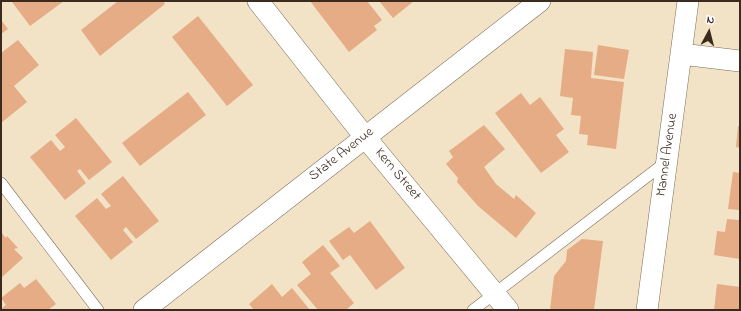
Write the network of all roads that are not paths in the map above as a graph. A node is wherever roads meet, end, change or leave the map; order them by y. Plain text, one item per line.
1 (258, 1) edge
2 (540, 1) edge
3 (688, 1) edge
4 (681, 54) junction
5 (740, 61) edge
6 (365, 137) junction
7 (667, 161) junction
8 (1, 183) edge
9 (494, 294) junction
10 (98, 310) edge
11 (144, 310) edge
12 (473, 310) edge
13 (508, 310) edge
14 (647, 310) edge

1 - 6 street, Kern Street
2 - 6 street, State Avenue
3 - 4 street, Mannel Avenue
4 - 5 street
4 - 7 street, Mannel Avenue
6 - 9 street, Kern Street
6 - 11 street, State Avenue
7 - 9 lane
7 - 14 street, Mannel Avenue
8 - 10 lane
9 - 12 lane
9 - 13 street, Kern Street

